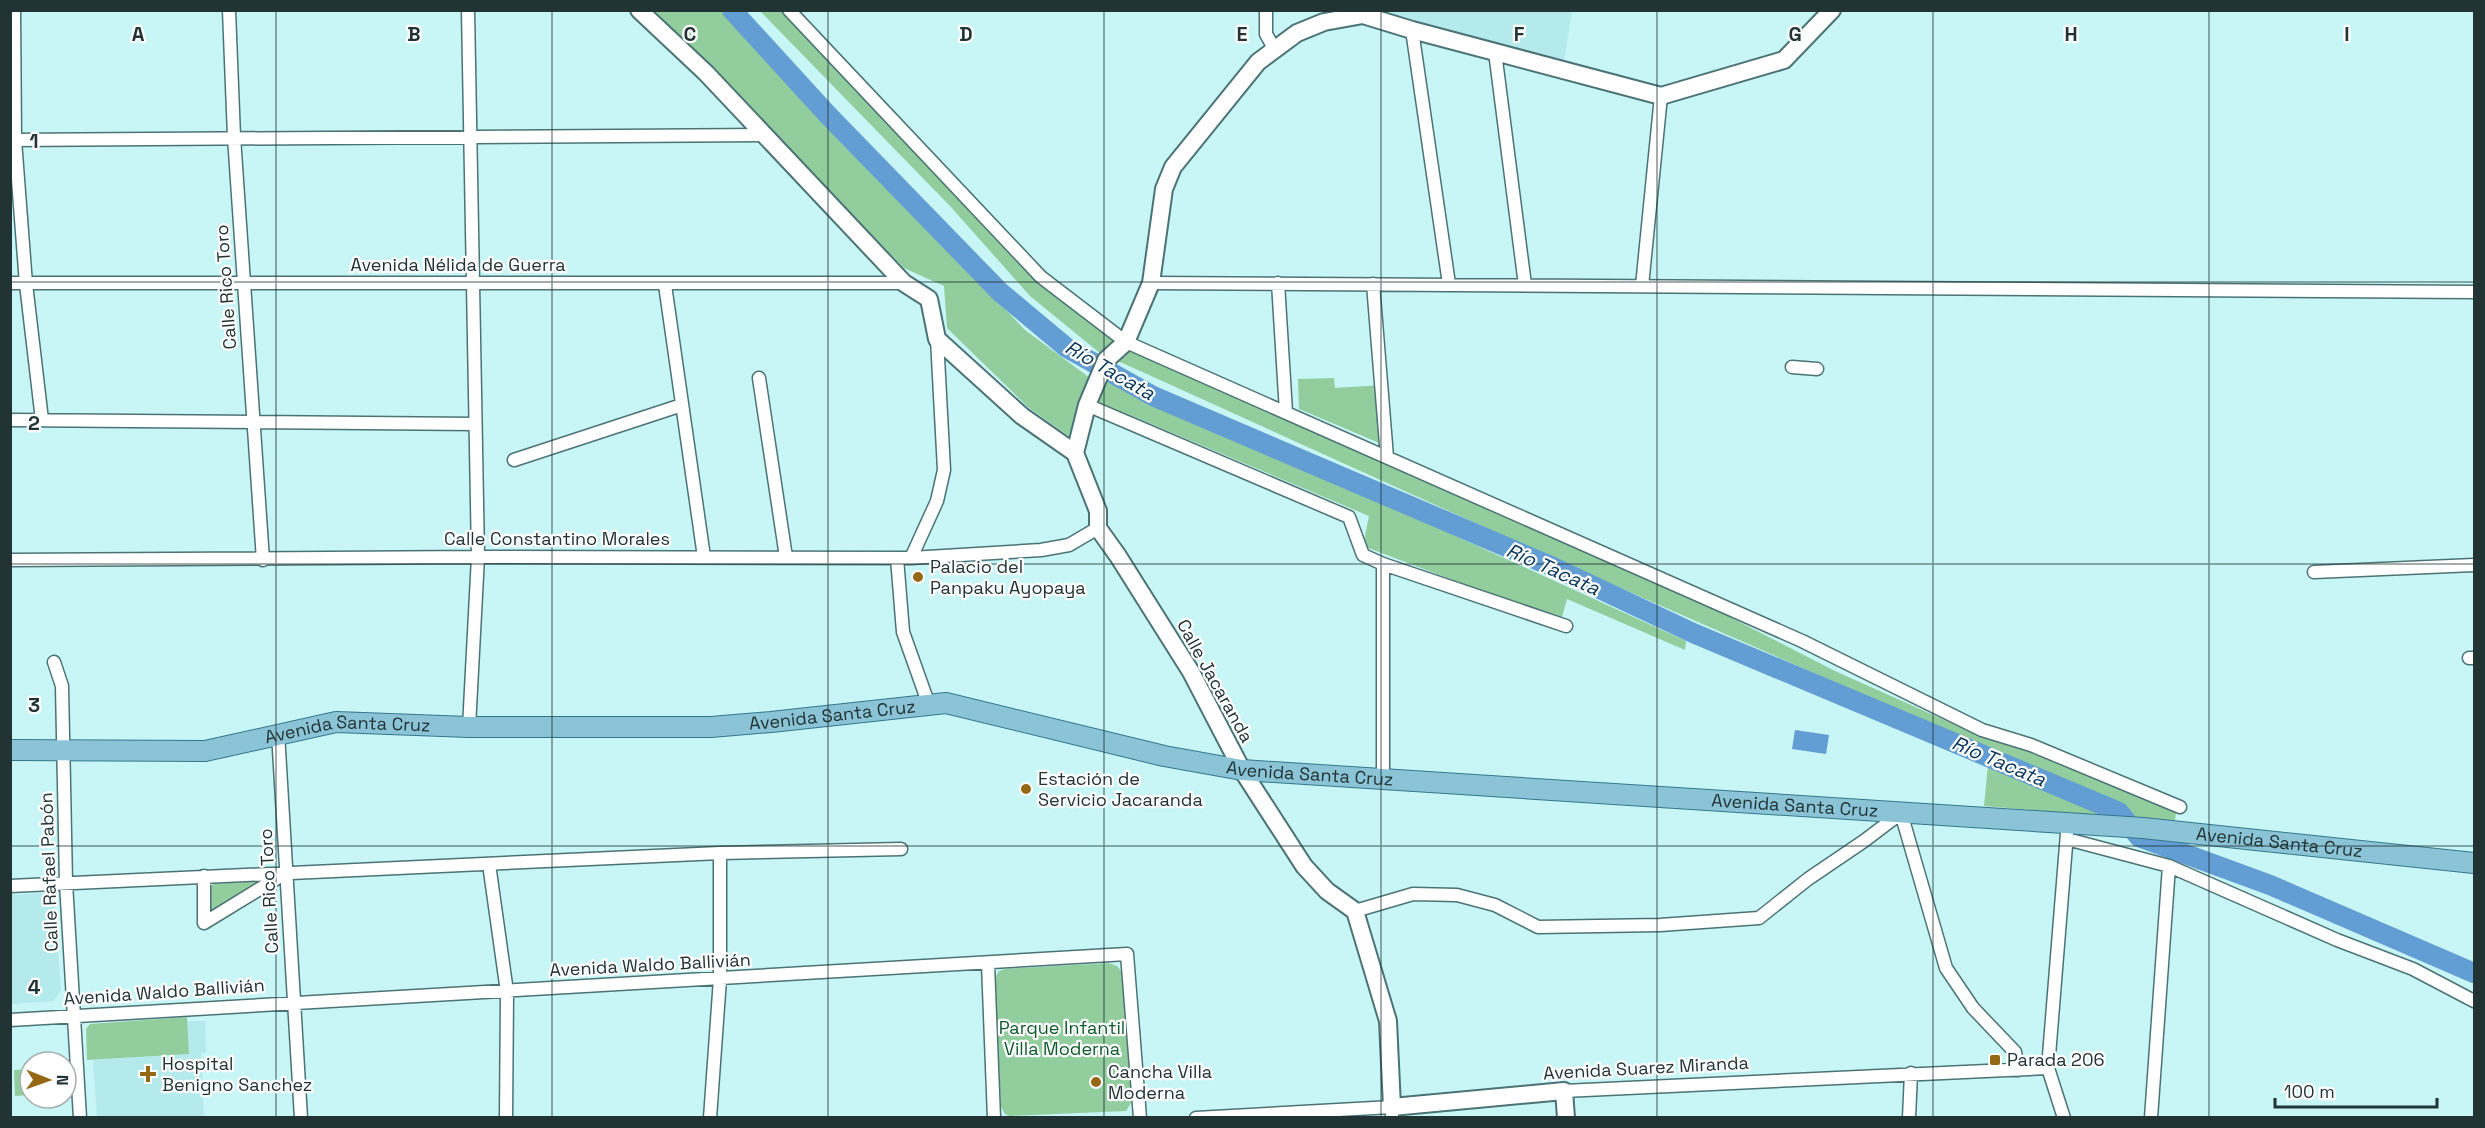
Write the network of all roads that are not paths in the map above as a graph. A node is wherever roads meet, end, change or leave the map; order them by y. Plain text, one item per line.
1 (14, 10) edge
2 (229, 10) edge
3 (468, 10) edge
4 (639, 10) edge
5 (789, 10) edge
6 (1266, 10) edge
7 (1832, 10) edge
8 (1412, 30) junction
9 (1275, 50) junction
10 (1495, 52) junction
11 (1661, 96) junction
12 (764, 135) junction
13 (234, 137) junction
14 (470, 137) junction
15 (13, 140) edge
16 (244, 282) junction
17 (10, 283) edge
18 (472, 283) junction
19 (904, 283) junction
20 (1151, 283) junction
21 (1278, 283) junction
22 (26, 284) junction
23 (1373, 284) junction
24 (1449, 284) junction
25 (665, 285) junction
26 (1525, 285) junction
27 (1642, 286) junction
28 (2475, 292) edge
29 (937, 339) junction
30 (1126, 342) junction
31 (1792, 367) dead end
32 (1817, 369) dead end
33 (759, 378) dead end
34 (682, 405) junction
35 (1087, 405) junction
36 (1286, 412) junction
37 (10, 420) edge
38 (42, 420) junction
39 (254, 422) junction
40 (475, 424) junction
41 (1075, 453) junction
42 (1387, 457) junction
43 (513, 460) dead end
44 (1098, 528) junction
45 (704, 556) junction
46 (478, 557) junction
47 (786, 557) junction
48 (897, 558) junction
49 (911, 558) junction
50 (10, 560) edge
51 (263, 560) junction
52 (1383, 564) junction
53 (2475, 565) edge
54 (2314, 572) dead end
55 (1566, 626) dead end
56 (54, 662) dead end
57 (928, 705) junction
58 (469, 727) junction
59 (279, 733) junction
60 (10, 750) edge
61 (62, 752) junction
62 (1242, 770) junction
63 (1383, 780) junction
64 (2180, 807) dead end
65 (1901, 813) junction
66 (2068, 831) junction
67 (902, 849) dead end
68 (720, 853) junction
69 (2475, 863) edge
70 (489, 864) junction
71 (2169, 866) junction
72 (285, 873) junction
73 (204, 876) junction
74 (66, 883) junction
75 (10, 886) edge
76 (1355, 911) junction
77 (988, 964) junction
78 (720, 979) junction
79 (507, 992) junction
80 (2475, 1001) edge
81 (294, 1002) junction
82 (74, 1015) junction
83 (10, 1020) edge
84 (2048, 1068) junction
85 (2018, 1070) junction
86 (1911, 1073) junction
87 (1564, 1091) junction
88 (1392, 1112) edge
89 (1257, 1115) edge
90 (80, 1118) edge
91 (301, 1118) edge
92 (507, 1118) edge
93 (710, 1118) edge
94 (994, 1118) edge
95 (1140, 1118) edge
96 (1196, 1118) edge
97 (1566, 1118) edge
98 (1910, 1118) edge
99 (2064, 1118) edge
100 (2151, 1118) edge

1 - 15 street
2 - 13 street, Calle Rico Toro
3 - 14 street
4 - 12 street
5 - 30 street
6 - 9 street
7 - 11 street
8 - 9 street
8 - 10 street
8 - 24 street
9 - 20 street
10 - 11 street
10 - 26 street
11 - 27 street
12 - 14 street
12 - 19 street
13 - 14 street
13 - 15 street
13 - 16 street, Calle Rico Toro
14 - 18 street
15 - 22 street
16 - 18 street, Avenida Nélida de Guerra
16 - 22 street, Avenida Nélida de Guerra
16 - 39 street, Calle Rico Toro
17 - 22 street, Avenida Nélida de Guerra
18 - 25 street, Avenida Nélida de Guerra
18 - 40 street
19 - 25 street, Avenida Nélida de Guerra
19 - 29 street
20 - 21 street
20 - 30 street
21 - 23 street
21 - 36 street
22 - 38 street
23 - 24 street
23 - 42 street
24 - 26 street
25 - 34 street
26 - 27 street
27 - 28 street
29 - 41 street
29 - 49 street
30 - 35 street
30 - 36 street
31 - 32 street
33 - 47 street
34 - 43 street
34 - 45 street
35 - 41 street
35 - 52 street
36 - 42 street
37 - 38 street
38 - 39 street
39 - 40 street
39 - 51 street, Calle Rico Toro
40 - 46 street
41 - 44 street, Calle Jacaranda
42 - 64 street
44 - 49 street, Calle Constantino Morales
44 - 62 street, Calle Jacaranda
45 - 46 street, Calle Constantino Morales
45 - 47 street, Calle Constantino Morales
46 - 51 street, Calle Constantino Morales
46 - 58 street
47 - 48 street, Calle Constantino Morales
48 - 49 street, Calle Constantino Morales
48 - 57 street
50 - 51 street, Calle Constantino Morales
52 - 55 street
52 - 63 street
53 - 54 street
56 - 61 street, Calle Rafael Pabón
57 - 58 main road, Avenida Santa Cruz
57 - 62 main road, Avenida Santa Cruz
58 - 59 main road, Avenida Santa Cruz
59 - 61 main road, Avenida Santa Cruz
59 - 72 street, Calle Rico Toro
60 - 61 main road, Avenida Santa Cruz
61 - 74 street, Calle Rafael Pabón
62 - 63 main road, Avenida Santa Cruz
62 - 76 street, Calle Jacaranda
63 - 65 main road, Avenida Santa Cruz
65 - 66 main road, Avenida Santa Cruz
65 - 76 street
65 - 85 street
66 - 69 main road, Avenida Santa Cruz
66 - 71 street
66 - 84 street
67 - 68 street
68 - 70 street
68 - 78 street
70 - 72 street
70 - 79 street
71 - 80 street
71 - 100 street
72 - 73 street
72 - 73 street
72 - 81 street, Calle Rico Toro
73 - 74 street
74 - 75 street
74 - 82 street, Calle Rafael Pabón
76 - 88 street
77 - 78 street, Avenida Waldo Ballivián
77 - 94 street
77 - 95 street, Avenida Waldo Ballivián
78 - 79 street, Avenida Waldo Ballivián
78 - 93 street
79 - 81 street, Avenida Waldo Ballivián
79 - 92 street
81 - 82 street, Avenida Waldo Ballivián
81 - 91 street, Calle Rico Toro
82 - 83 street, Avenida Waldo Ballivián
82 - 90 street, Calle Rafael Pabón
84 - 85 street, Avenida Suarez Miranda
84 - 99 street
85 - 86 street, Avenida Suarez Miranda
86 - 87 street, Avenida Suarez Miranda
86 - 98 street
87 - 88 street, Avenida Suarez Miranda
87 - 97 street
88 - 89 street, Avenida Suarez Miranda
89 - 96 street, Avenida Suarez Miranda

